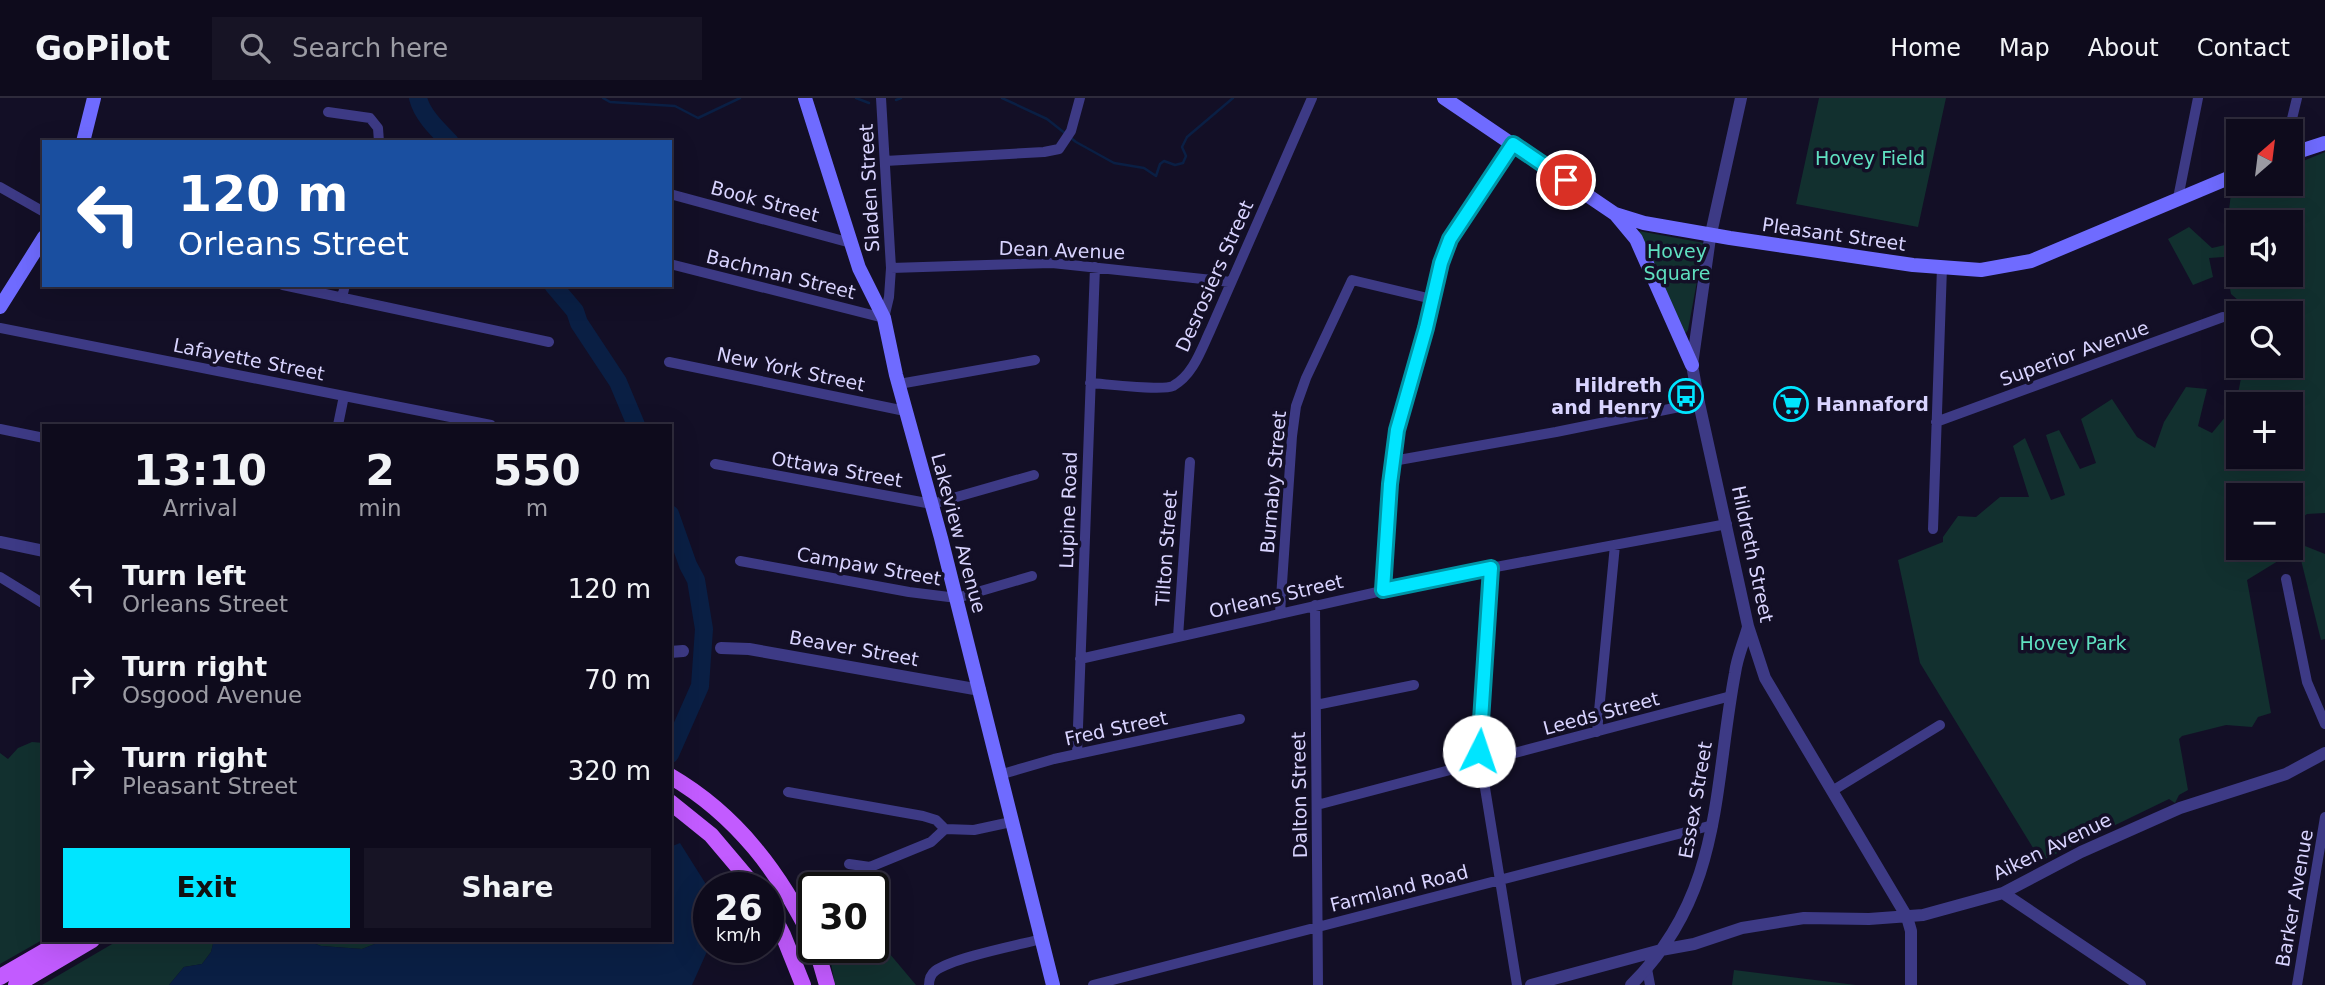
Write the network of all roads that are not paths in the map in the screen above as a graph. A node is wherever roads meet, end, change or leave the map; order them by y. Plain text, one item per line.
1 (94, 98) edge
2 (805, 98) edge
3 (881, 98) edge
4 (1080, 98) edge
5 (1312, 98) edge
6 (1444, 98) edge
7 (1741, 98) edge
8 (2197, 98) edge
9 (2297, 98) edge
10 (328, 112) dead end
11 (2292, 119) edge
12 (84, 140) edge
13 (379, 140) edge
14 (2325, 143) edge
15 (1513, 144) junction
16 (2303, 150) edge
17 (885, 161) junction
18 (2226, 179) edge
19 (0, 187) edge
20 (672, 195) edge
21 (2178, 198) junction
22 (42, 211) edge
23 (1615, 214) junction
24 (1710, 235) junction
25 (42, 242) edge
26 (851, 243) junction
27 (672, 265) edge
28 (1095, 267) junction
29 (1942, 267) junction
30 (891, 268) junction
31 (1230, 282) junction
32 (293, 287) edge
33 (345, 287) edge
34 (342, 298) junction
35 (1432, 299) junction
36 (1, 304) edge
37 (2223, 317) dead end
38 (884, 318) junction
39 (0, 328) edge
40 (549, 342) dead end
41 (1035, 360) dead end
42 (668, 362) dead end
43 (1692, 365) junction
44 (1090, 383) junction
45 (899, 384) junction
46 (344, 396) junction
47 (1699, 403) junction
48 (905, 411) junction
49 (1936, 422) junction
50 (338, 424) edge
51 (486, 424) edge
52 (0, 429) edge
53 (42, 438) edge
54 (1393, 461) junction
55 (1190, 462) dead end
56 (715, 464) dead end
57 (1034, 475) dead end
58 (932, 504) junction
59 (1727, 524) junction
60 (1933, 529) dead end
61 (0, 542) edge
62 (1615, 545) junction
63 (42, 551) edge
64 (740, 561) dead end
65 (1491, 568) junction
66 (1032, 576) dead end
67 (0, 577) edge
68 (2286, 579) dead end
69 (1383, 590) junction
70 (957, 598) junction
71 (42, 603) edge
72 (1315, 605) junction
73 (1280, 613) junction
74 (1748, 626) junction
75 (1178, 637) junction
76 (721, 648) dead end
77 (1080, 659) junction
78 (1414, 685) dead end
79 (980, 690) junction
80 (1731, 696) junction
81 (1316, 705) junction
82 (1240, 719) dead end
83 (2325, 724) edge
84 (1940, 725) dead end
85 (1597, 732) junction
86 (2325, 753) edge
87 (1077, 754) junction
88 (1480, 762) junction
89 (999, 775) junction
90 (675, 779) edge
91 (1832, 791) junction
92 (788, 792) dead end
93 (672, 804) edge
94 (1317, 806) junction
95 (2325, 817) edge
96 (1011, 822) junction
97 (1713, 825) junction
98 (946, 829) junction
99 (849, 864) dead end
100 (743, 872) edge
101 (1500, 880) junction
102 (2003, 893) junction
103 (798, 913) edge
104 (1907, 917) junction
105 (1318, 926) junction
106 (784, 938) edge
107 (1042, 939) junction
108 (61, 942) edge
109 (89, 942) edge
110 (1661, 950) junction
111 (820, 963) edge
112 (1647, 969) junction
113 (0, 977) edge
114 (16, 985) edge
115 (803, 985) edge
116 (827, 985) edge
117 (929, 985) edge
118 (1053, 985) edge
119 (1093, 985) edge
120 (1318, 985) edge
121 (1517, 985) edge
122 (1531, 985) edge
123 (1631, 985) edge
124 (1650, 985) edge
125 (1911, 985) edge
126 (2140, 985) edge
127 (2297, 985) edge

1 - 12 main road
2 - 26 main road, Lakeview Avenue
3 - 17 street, Sladen Street
4 - 17 street
5 - 31 street, Desrosiers Street
6 - 15 main road, Pleasant Street
7 - 24 street, Hildreth Street
8 - 21 street
9 - 11 street
10 - 13 street
14 - 16 main road
15 - 23 main road, Pleasant Street
15 - 35 street
17 - 30 street, Sladen Street
18 - 21 main road, Pleasant Street
19 - 22 street
20 - 26 street, Book Street
21 - 29 main road, Pleasant Street
23 - 24 main road, Pleasant Street
23 - 43 main road
24 - 29 main road, Pleasant Street
24 - 43 street, Hildreth Street
25 - 36 main road
26 - 38 main road, Lakeview Avenue
27 - 38 street, Bachman Street
28 - 30 street, Dean Avenue
28 - 31 street, Dean Avenue
28 - 44 street, Lupine Road
29 - 49 street
30 - 38 street, Sladen Street
31 - 44 street, Desrosiers Street
32 - 34 street
33 - 34 street
34 - 40 street
35 - 54 street
35 - 73 street, Burnaby Street
37 - 49 street, Superior Avenue
38 - 45 main road, Lakeview Avenue
39 - 46 street, Lafayette Street
41 - 45 street
42 - 48 street, New York Street
43 - 47 street, Hildreth Street
44 - 77 street, Lupine Road
45 - 48 main road, Lakeview Avenue
46 - 50 street
46 - 51 street, Lafayette Street
47 - 54 street
47 - 59 street, Hildreth Street
48 - 58 main road, Lakeview Avenue
49 - 60 street
52 - 53 street
54 - 69 street
55 - 75 street, Tilton Street
56 - 58 street, Ottawa Street
57 - 58 street, Ottawa Street
58 - 70 main road, Lakeview Avenue
59 - 62 street, Orleans Street
59 - 74 street, Hildreth Street
61 - 63 street
62 - 65 street, Orleans Street
62 - 85 street
64 - 70 street, Campaw Street
65 - 69 street, Orleans Street
65 - 88 street
66 - 70 street, Campaw Street
67 - 71 street
68 - 83 street
69 - 72 street, Orleans Street
70 - 79 main road, Lakeview Avenue
72 - 73 street, Orleans Street
72 - 81 street, Dalton Street
73 - 75 street, Orleans Street
74 - 80 street, Essex Street
74 - 91 street, Hildreth Street
75 - 77 street, Orleans Street
76 - 79 street, Beaver Street
77 - 87 street, Lupine Road
78 - 81 street
79 - 89 main road, Lakeview Avenue
80 - 85 street, Leeds Street
80 - 97 street, Essex Street
81 - 94 street, Dalton Street
82 - 87 street, Fred Street
84 - 91 street
85 - 88 street, Leeds Street
86 - 102 street, Aiken Avenue
87 - 89 street, Fred Street
88 - 94 street, Leeds Street
88 - 101 street
89 - 96 main road, Lakeview Avenue
90 - 103 main road
91 - 104 street, Hildreth Street
92 - 98 street
93 - 100 main road
94 - 105 street, Dalton Street
95 - 127 street, Barker Avenue
96 - 98 street
96 - 107 main road, Lakeview Avenue
97 - 101 street, Farmland Road
97 - 110 street, Essex Street
98 - 99 street
101 - 105 street, Farmland Road
101 - 121 street
102 - 104 street, Aiken Avenue
102 - 126 street
104 - 110 street, Aiken Avenue
104 - 125 street, Hildreth Street
105 - 119 street, Farmland Road
105 - 120 street, Dalton Street
106 - 115 main road
107 - 117 street
107 - 118 main road, Lakeview Avenue
108 - 113 main road
109 - 114 main road
110 - 112 street, Essex Street
110 - 122 street, Aiken Avenue
111 - 116 main road
112 - 123 street
112 - 124 street

